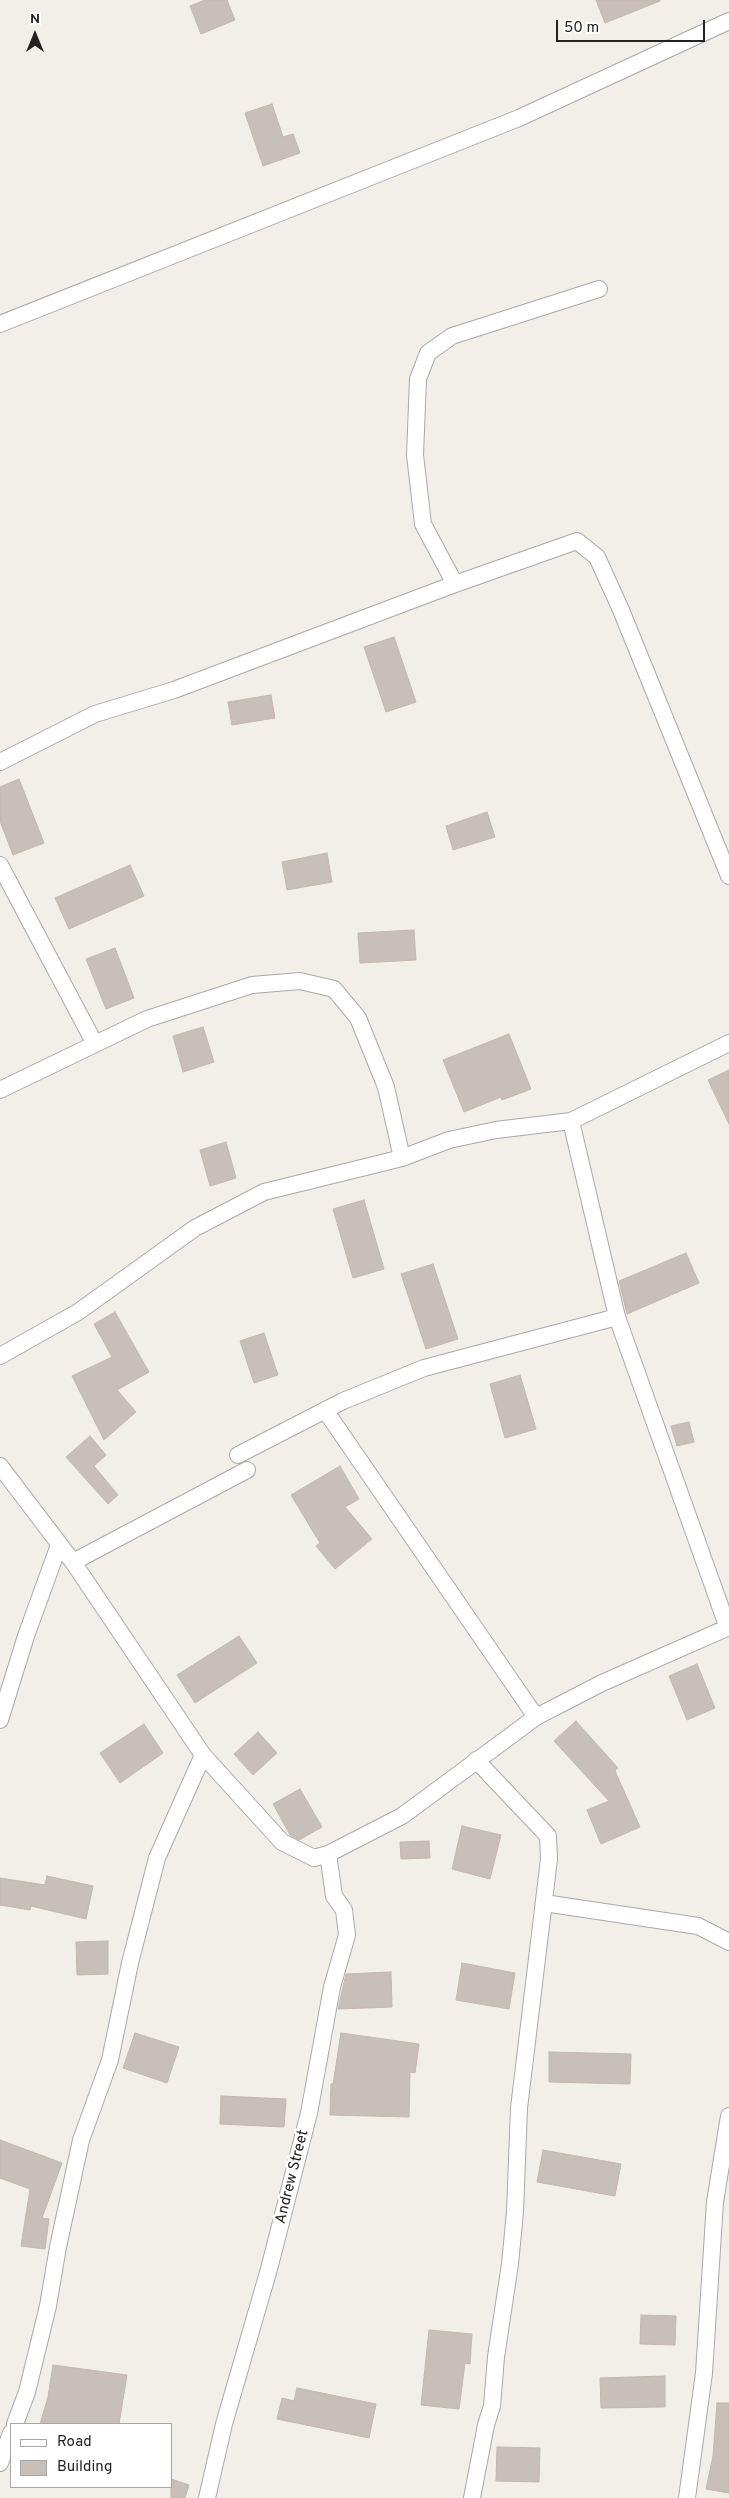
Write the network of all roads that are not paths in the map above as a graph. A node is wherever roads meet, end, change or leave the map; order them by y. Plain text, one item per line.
1 (729, 21) edge
2 (599, 289) dead end
3 (0, 324) edge
4 (455, 584) junction
5 (0, 762) edge
6 (0, 865) edge
7 (729, 876) edge
8 (729, 1043) edge
9 (95, 1044) junction
10 (0, 1090) edge
11 (571, 1121) junction
12 (402, 1158) junction
13 (617, 1317) junction
14 (0, 1356) edge
15 (325, 1410) junction
16 (238, 1455) dead end
17 (0, 1466) edge
18 (247, 1470) dead end
19 (59, 1545) junction
20 (72, 1562) junction
21 (728, 1628) edge
22 (536, 1717) junction
23 (0, 1720) edge
24 (203, 1755) junction
25 (476, 1760) junction
26 (328, 1854) junction
27 (544, 1903) junction
28 (729, 1942) edge
29 (729, 2116) edge
30 (14, 2423) edge
31 (10, 2436) edge
32 (0, 2463) edge
33 (207, 2498) edge
34 (472, 2498) edge
35 (687, 2498) edge

1 - 3 street
2 - 4 street
4 - 5 street
4 - 7 street
6 - 9 street
8 - 11 street
9 - 10 street
9 - 12 street
11 - 12 street
11 - 13 street
12 - 14 street
13 - 15 street
13 - 21 street
15 - 16 street
15 - 22 street
17 - 19 street
18 - 20 street
19 - 20 street
19 - 23 street
20 - 24 street
21 - 22 street
22 - 25 street
24 - 26 street
24 - 30 street
25 - 26 street
25 - 27 street
26 - 33 street, Andrew Street
27 - 28 street
27 - 34 street
29 - 35 street
31 - 32 street

